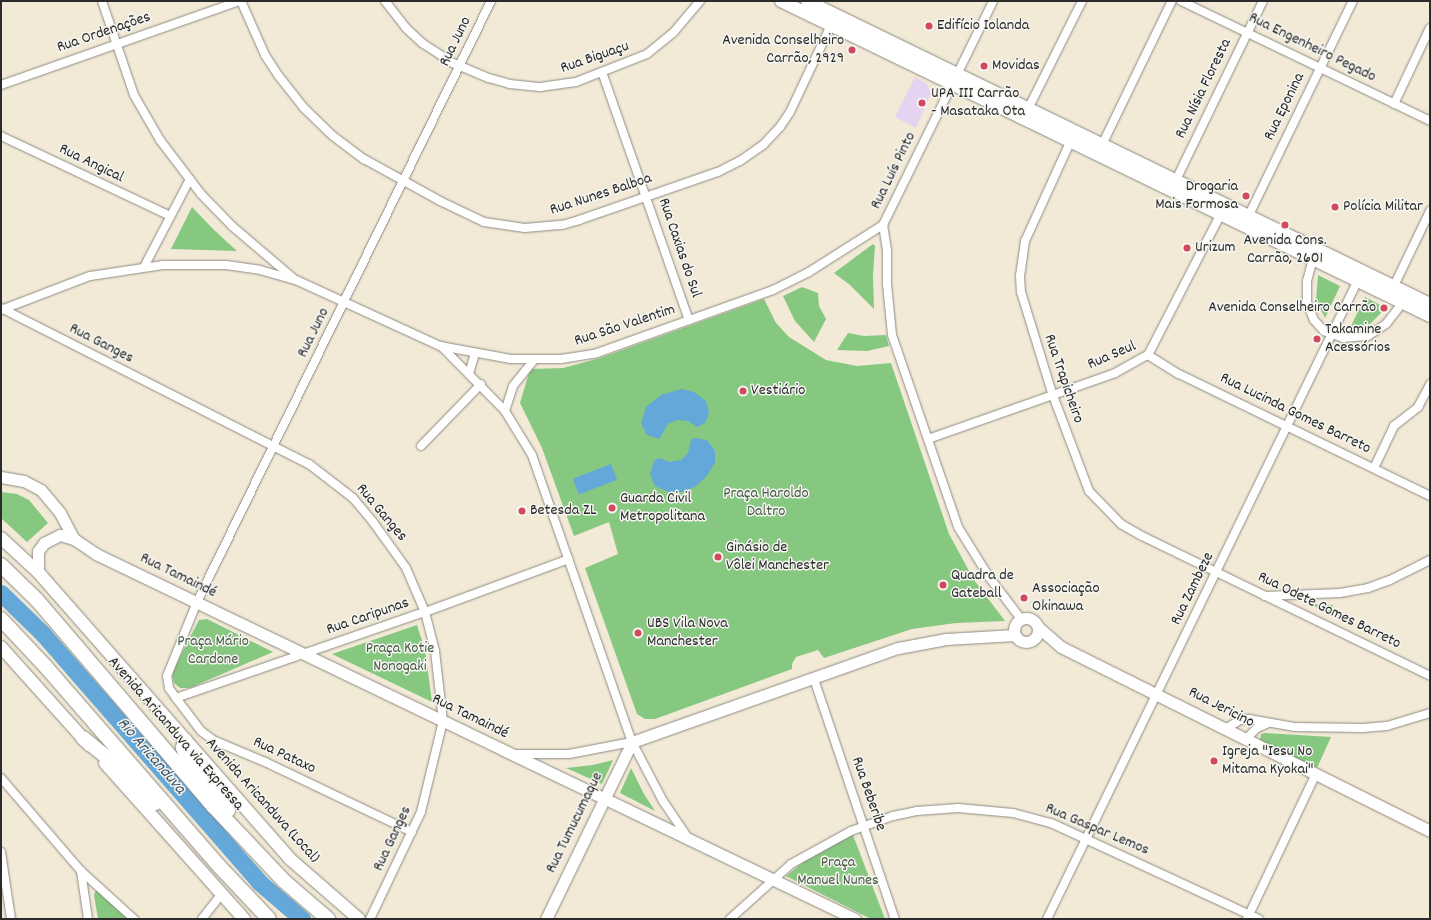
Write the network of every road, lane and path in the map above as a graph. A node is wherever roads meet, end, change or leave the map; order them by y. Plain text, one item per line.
1 (102, 1) edge
2 (240, 1) edge
3 (385, 1) edge
4 (492, 1) edge
5 (700, 1) edge
6 (781, 1) edge
7 (993, 1) edge
8 (1082, 1) edge
9 (1172, 1) edge
10 (1181, 1) edge
11 (1263, 1) edge
12 (1353, 1) edge
13 (809, 4) edge
14 (834, 20) junction
15 (1430, 28) edge
16 (1247, 33) junction
17 (116, 44) junction
18 (459, 66) junction
19 (1320, 68) junction
20 (602, 72) junction
21 (955, 79) junction
22 (1, 85) edge
23 (1394, 104) junction
24 (1026, 113) junction
25 (1430, 121) edge
26 (1, 136) edge
27 (1073, 137) junction
28 (1099, 150) junction
29 (190, 179) junction
30 (403, 182) junction
31 (1173, 185) junction
32 (646, 196) junction
33 (1223, 209) junction
34 (1430, 211) edge
35 (170, 216) junction
36 (1246, 220) junction
37 (883, 225) junction
38 (1314, 254) junction
39 (144, 267) junction
40 (1360, 276) junction
41 (296, 280) junction
42 (1391, 291) junction
43 (1406, 298) junction
44 (344, 302) junction
45 (1430, 304) edge
46 (1, 309) edge
47 (1430, 316) edge
48 (689, 320) junction
49 (1332, 334) junction
50 (440, 346) junction
51 (475, 353) junction
52 (1148, 355) junction
53 (534, 360) junction
54 (469, 374) junction
55 (481, 384) junction
56 (1430, 384) edge
57 (1052, 393) junction
58 (505, 412) junction
59 (1287, 426) junction
60 (928, 439) junction
61 (275, 445) junction
62 (421, 446) dead end
63 (1374, 468) junction
64 (1, 477) edge
65 (1430, 496) edge
66 (1, 538) edge
67 (74, 539) junction
68 (569, 559) junction
69 (1430, 560) edge
70 (1, 566) edge
71 (38, 572) junction
72 (1217, 572) junction
73 (1265, 596) junction
74 (197, 602) junction
75 (425, 612) junction
76 (1, 619) edge
77 (1021, 619) junction
78 (1038, 627) junction
79 (1015, 635) junction
80 (1032, 640) junction
81 (1, 647) edge
82 (1061, 647) junction
83 (304, 653) junction
84 (1430, 676) edge
85 (814, 679) junction
86 (167, 680) joint
87 (1156, 694) junction
88 (176, 698) junction
89 (1430, 713) edge
90 (443, 721) junction
91 (1269, 723) junction
92 (1227, 728) junction
93 (83, 738) junction
94 (1246, 739) junction
95 (185, 740) junction
96 (632, 742) junction
97 (509, 754) junction
98 (1316, 774) junction
99 (1, 778) edge
100 (604, 800) junction
101 (864, 826) junction
102 (189, 831) junction
103 (1430, 831) edge
104 (412, 832) junction
105 (1087, 838) junction
106 (689, 841) junction
107 (1, 852) edge
108 (272, 868) junction
109 (81, 871) junction
110 (771, 880) junction
111 (221, 895) junction
112 (1248, 917) edge
113 (11, 919) edge
114 (88, 919) edge
115 (134, 919) edge
116 (202, 919) edge
117 (244, 919) edge
118 (269, 919) edge
119 (328, 919) edge
120 (359, 919) edge
121 (370, 919) edge
122 (546, 919) edge
123 (730, 919) edge
124 (855, 919) edge
125 (895, 919) edge
126 (1047, 919) edge
127 (1259, 919) edge

1 - 17 street
2 - 17 street, Rua Ordenações
2 - 30 street, Rua Nunes Balboa
3 - 18 street, Rua Biguaçu
4 - 18 street, Rua Juno
5 - 20 street, Rua Biguaçu
6 - 13 main road
7 - 21 street, Rua Luís Pinto
8 - 24 street
9 - 28 street
10 - 16 street, Rua Engenheiro Pegado
11 - 16 street, Rua Nísia Floresta
12 - 19 street, Rua Eponina
13 - 14 main road
14 - 21 main road
14 - 32 street, Rua Nunes Balboa
15 - 23 street
16 - 19 street, Rua Engenheiro Pegado
16 - 31 street, Rua Nísia Floresta
17 - 22 street, Rua Ordenações
17 - 29 street
18 - 20 street, Rua Biguaçu
18 - 30 street, Rua Juno
19 - 23 street, Rua Engenheiro Pegado
19 - 36 street, Rua Eponina
20 - 32 street, Rua Caxias do Sul
21 - 24 main road
21 - 37 street, Rua Luís Pinto
23 - 25 street, Rua Engenheiro Pegado
24 - 27 main road
26 - 35 street, Rua Angical
27 - 28 main road
27 - 57 street, Rua Trapicheiro
28 - 31 main road
29 - 35 street
29 - 41 street
30 - 32 street, Rua Nunes Balboa
30 - 44 street, Rua Juno
31 - 33 main road
32 - 48 street, Rua Caxias do Sul
33 - 36 main road
33 - 52 street, Rua Seul
34 - 42 street
35 - 39 street
36 - 38 main road
37 - 48 street, Rua São Valentim
37 - 60 street
38 - 40 main road
38 - 49 street
39 - 41 street
39 - 46 street
40 - 42 main road
40 - 49 street, Rua Zambeze
41 - 44 street, Rua São Valentim
42 - 43 main road
43 - 45 main road
43 - 47 main road
43 - 49 street
44 - 50 street, Rua São Valentim
44 - 61 street, Rua Juno
46 - 61 street, Rua Ganges
48 - 53 street, Rua São Valentim
49 - 59 street, Rua Zambeze
50 - 51 street, Rua São Valentim
50 - 54 street
51 - 53 street, Rua São Valentim
51 - 54 street
52 - 57 street, Rua Seul
52 - 59 street, Rua Lucinda Gomes Barreto
53 - 58 street
54 - 55 street
55 - 58 street
55 - 62 street
56 - 63 street
57 - 60 street, Rua Seul
57 - 72 street, Rua Trapicheiro
58 - 68 street
59 - 63 street, Rua Lucinda Gomes Barreto
59 - 72 street, Rua Zambeze
60 - 77 street
61 - 74 street, Rua Juno
61 - 75 street, Rua Ganges
63 - 65 street, Rua Lucinda Gomes Barreto
64 - 67 street
66 - 71 main road, Avenida Aricanduva (Local)
67 - 71 street
67 - 74 street, Rua Tamaindé
68 - 75 street, Rua Caripunas
68 - 96 street
69 - 73 street
70 - 108 highway, Avenida Aricanduva via Expressa
71 - 95 main road, Avenida Aricanduva (Local)
72 - 73 street, Rua Odete Gomes Barreto
72 - 87 street, Rua Zambeze
73 - 84 street, Rua Odete Gomes Barreto
74 - 83 street, Rua Tamaindé
74 - 86 street, Rua Juno
75 - 83 street, Rua Caripunas
75 - 90 street, Rua Ganges
76 - 102 highway
77 - 78 street
77 - 79 street
78 - 80 street
78 - 82 street, Rua Jericino
79 - 80 street
79 - 85 street
80 - 82 street, Rua Jericino
81 - 93 main road
82 - 87 street, Rua Jericino
83 - 88 street, Rua Caripunas
83 - 90 street, Rua Tamaindé
85 - 96 street
85 - 101 street, Rua Beberibe
86 - 88 street, Rua Pataxo
87 - 92 street, Rua Jericino
87 - 105 street, Rua Zambeze
88 - 104 street, Rua Pataxo
89 - 91 street
90 - 97 street, Rua Tamaindé
90 - 104 street, Rua Ganges
91 - 92 street
91 - 94 street
92 - 94 street, Rua Jericino
93 - 102 highway
93 - 111 main road
94 - 98 street, Rua Jericino
95 - 108 highway
95 - 120 main road, Avenida Aricanduva (Local)
96 - 97 street
96 - 100 street, Rua Tumucumaque
96 - 106 street
97 - 100 street, Rua Tamaindé
98 - 103 street, Rua Jericino
98 - 112 street
99 - 109 street
100 - 106 street, Rua Tamaindé
100 - 122 street, Rua Tumucumaque
101 - 105 street, Rua Gaspar Lemos
101 - 110 street, Rua Gaspar Lemos
101 - 125 street, Rua Beberibe
102 - 118 highway
104 - 121 street, Rua Ganges
105 - 112 street, Rua Gaspar Lemos
105 - 126 street, Rua Zambeze
106 - 110 street, Rua Tamaindé
107 - 113 street
108 - 119 highway, Avenida Aricanduva via Expressa
109 - 114 street
109 - 115 street
110 - 123 street, Rua Gaspar Lemos
110 - 124 street, Rua Tamaindé
111 - 116 street
111 - 117 main road
112 - 127 street, Rua Gaspar Lemos

